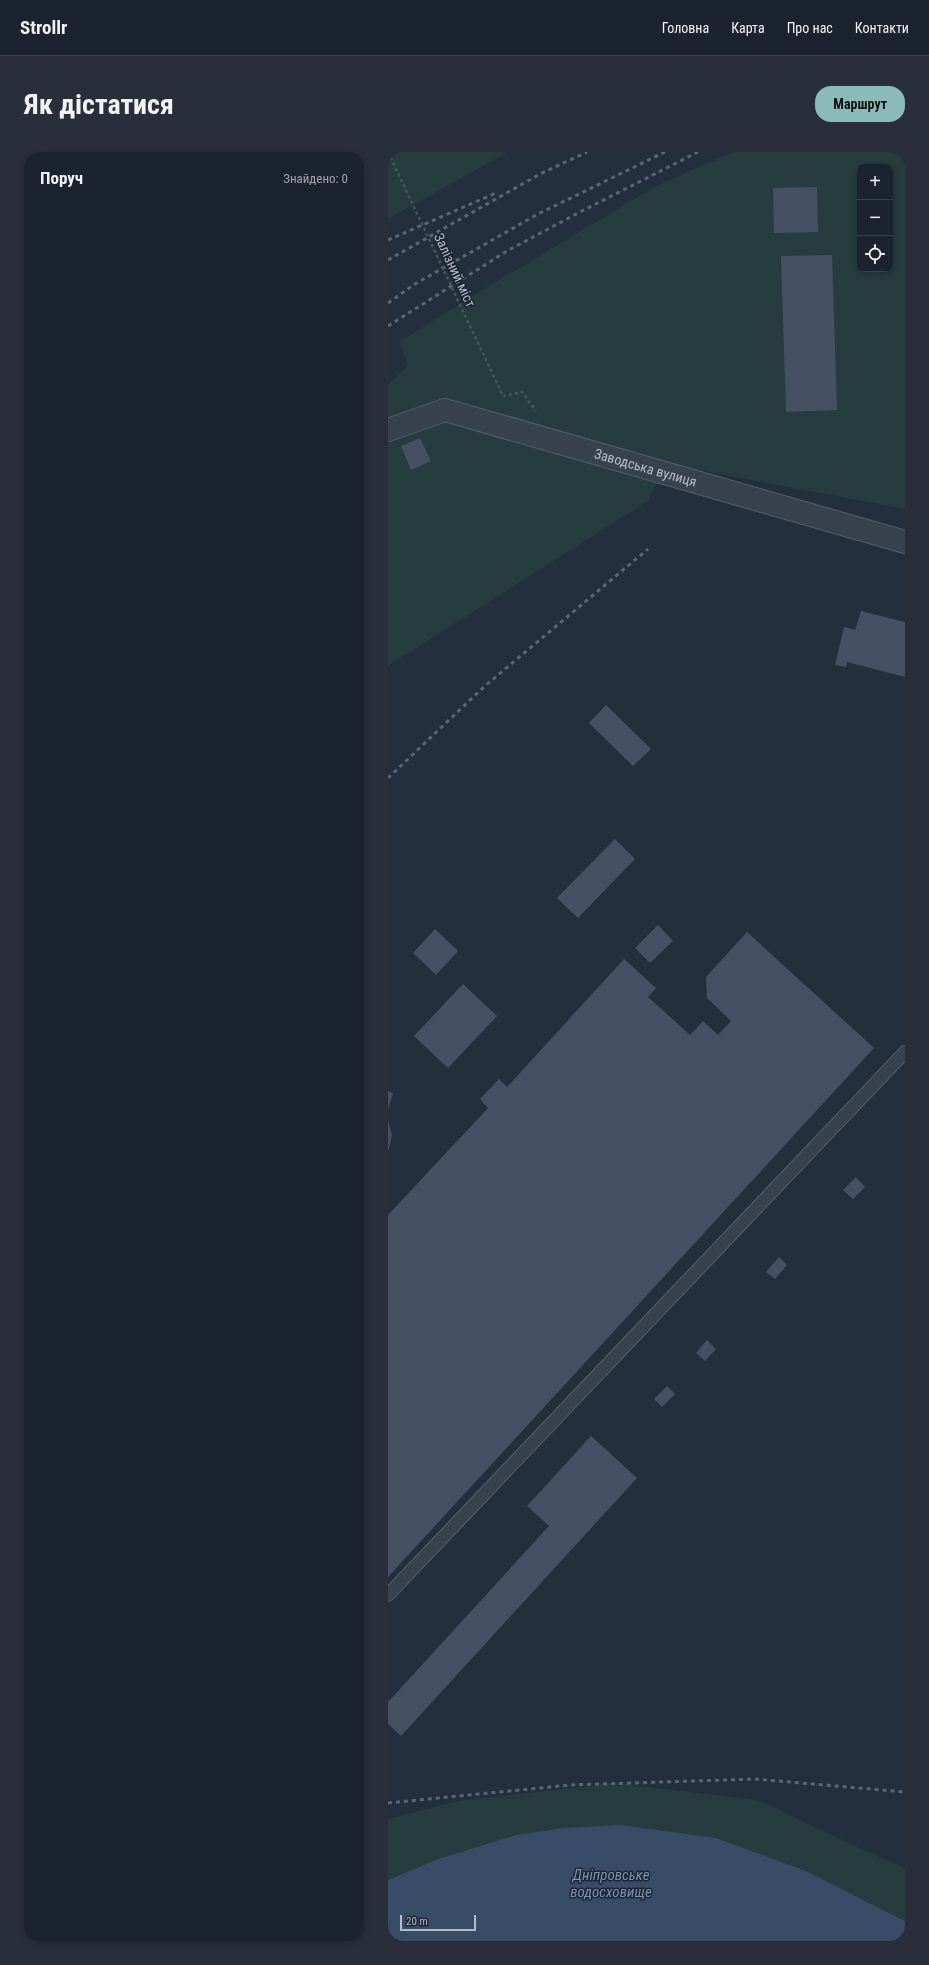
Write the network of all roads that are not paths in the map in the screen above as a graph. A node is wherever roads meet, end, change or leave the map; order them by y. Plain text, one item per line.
1 (388, 430) edge
2 (905, 542) edge
3 (905, 1052) edge
4 (388, 1595) edge

1 - 2 street, Заводська вулиця
3 - 4 lane

